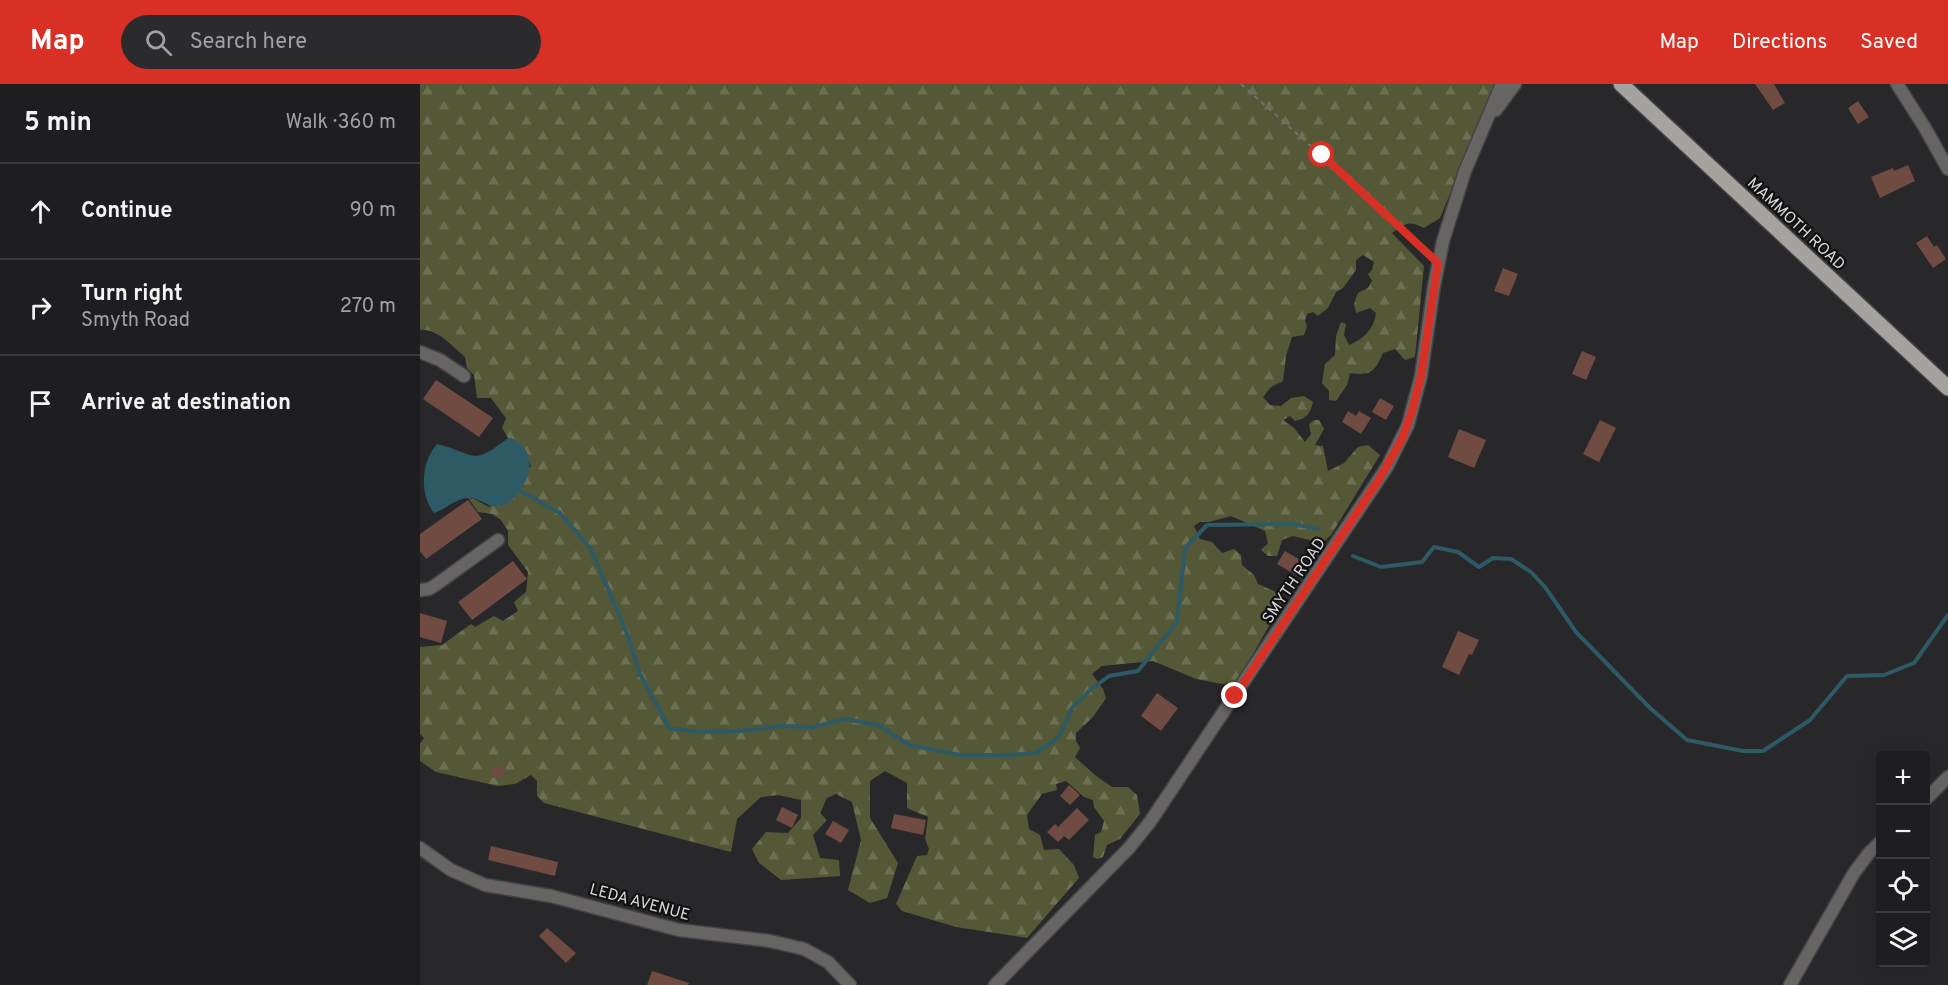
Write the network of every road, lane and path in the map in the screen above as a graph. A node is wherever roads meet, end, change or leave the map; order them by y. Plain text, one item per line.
1 (1241, 84) edge
2 (1502, 84) edge
3 (1515, 84) edge
4 (1621, 84) edge
5 (1897, 84) edge
6 (1486, 124) junction
7 (1948, 169) edge
8 (1438, 263) junction
9 (420, 352) edge
10 (464, 376) dead end
11 (1948, 388) edge
12 (498, 540) dead end
13 (420, 590) edge
14 (1948, 777) edge
15 (1930, 795) edge
16 (1876, 847) edge
17 (420, 848) edge
18 (850, 985) edge
19 (995, 985) edge
20 (1790, 985) edge

1 - 8 path
2 - 6 street, SMYTH ROAD
3 - 6 street, SMYTH ROAD
4 - 11 main road, MAMMOTH ROAD
5 - 7 street
6 - 8 street, SMYTH ROAD
8 - 19 street, SMYTH ROAD
9 - 10 street
12 - 13 street
14 - 15 street
16 - 20 street
17 - 18 street, LEDA AVENUE

